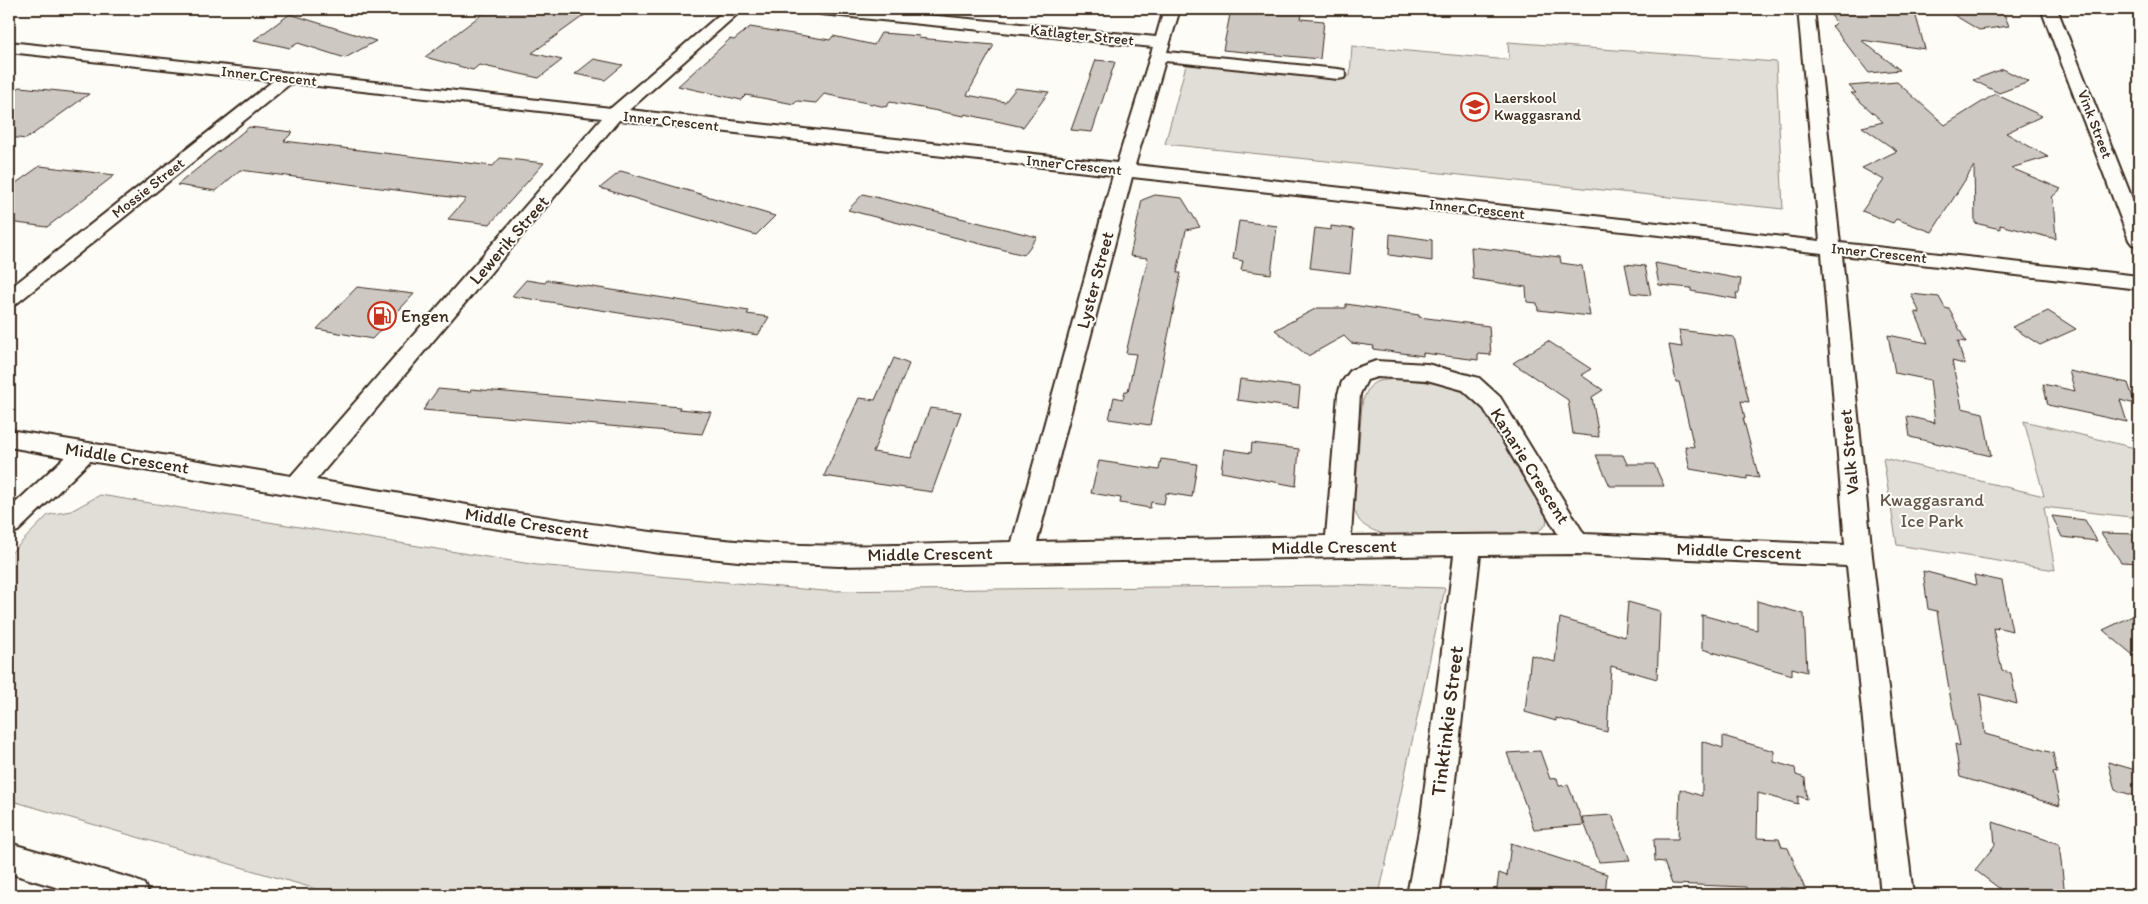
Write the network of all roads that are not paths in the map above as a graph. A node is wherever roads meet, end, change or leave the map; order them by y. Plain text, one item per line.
1 (735, 9) edge
2 (821, 9) edge
3 (1172, 9) edge
4 (1806, 9) edge
5 (2049, 9) edge
6 (9, 46) edge
7 (1161, 50) junction
8 (1338, 74) dead end
9 (287, 78) junction
10 (615, 114) junction
11 (1124, 170) junction
12 (2139, 240) edge
13 (1831, 247) junction
14 (2139, 282) edge
15 (9, 299) edge
16 (9, 439) edge
17 (85, 452) junction
18 (297, 486) junction
19 (9, 524) edge
20 (1577, 544) junction
21 (1468, 545) junction
22 (1338, 546) junction
23 (1022, 552) junction
24 (1859, 556) junction
25 (9, 858) edge
26 (133, 895) edge
27 (1423, 895) edge
28 (1897, 895) edge

1 - 10 street, Lewerik Street
2 - 7 street, Katlagter Street
3 - 7 street, Lyster Street
4 - 13 street, Valk Street
5 - 12 street, Vink Street
6 - 9 street, Inner Crescent
7 - 8 street, Katlagter Street
7 - 11 street, Lyster Street
9 - 10 street, Inner Crescent
9 - 15 street, Mossie Street
10 - 11 street, Inner Crescent
10 - 18 street, Lewerik Street
11 - 13 street, Inner Crescent
11 - 23 street, Lyster Street
13 - 14 street, Inner Crescent
13 - 24 street, Valk Street
16 - 17 street, Middle Crescent
17 - 18 street, Middle Crescent
17 - 19 street
18 - 23 street, Middle Crescent
20 - 21 street, Middle Crescent
20 - 22 street, Kanarie Crescent
20 - 24 street, Middle Crescent
21 - 22 street, Middle Crescent
21 - 27 street, Tinktinkie Street
22 - 23 street, Middle Crescent
24 - 28 street, Valk Street
25 - 26 street

